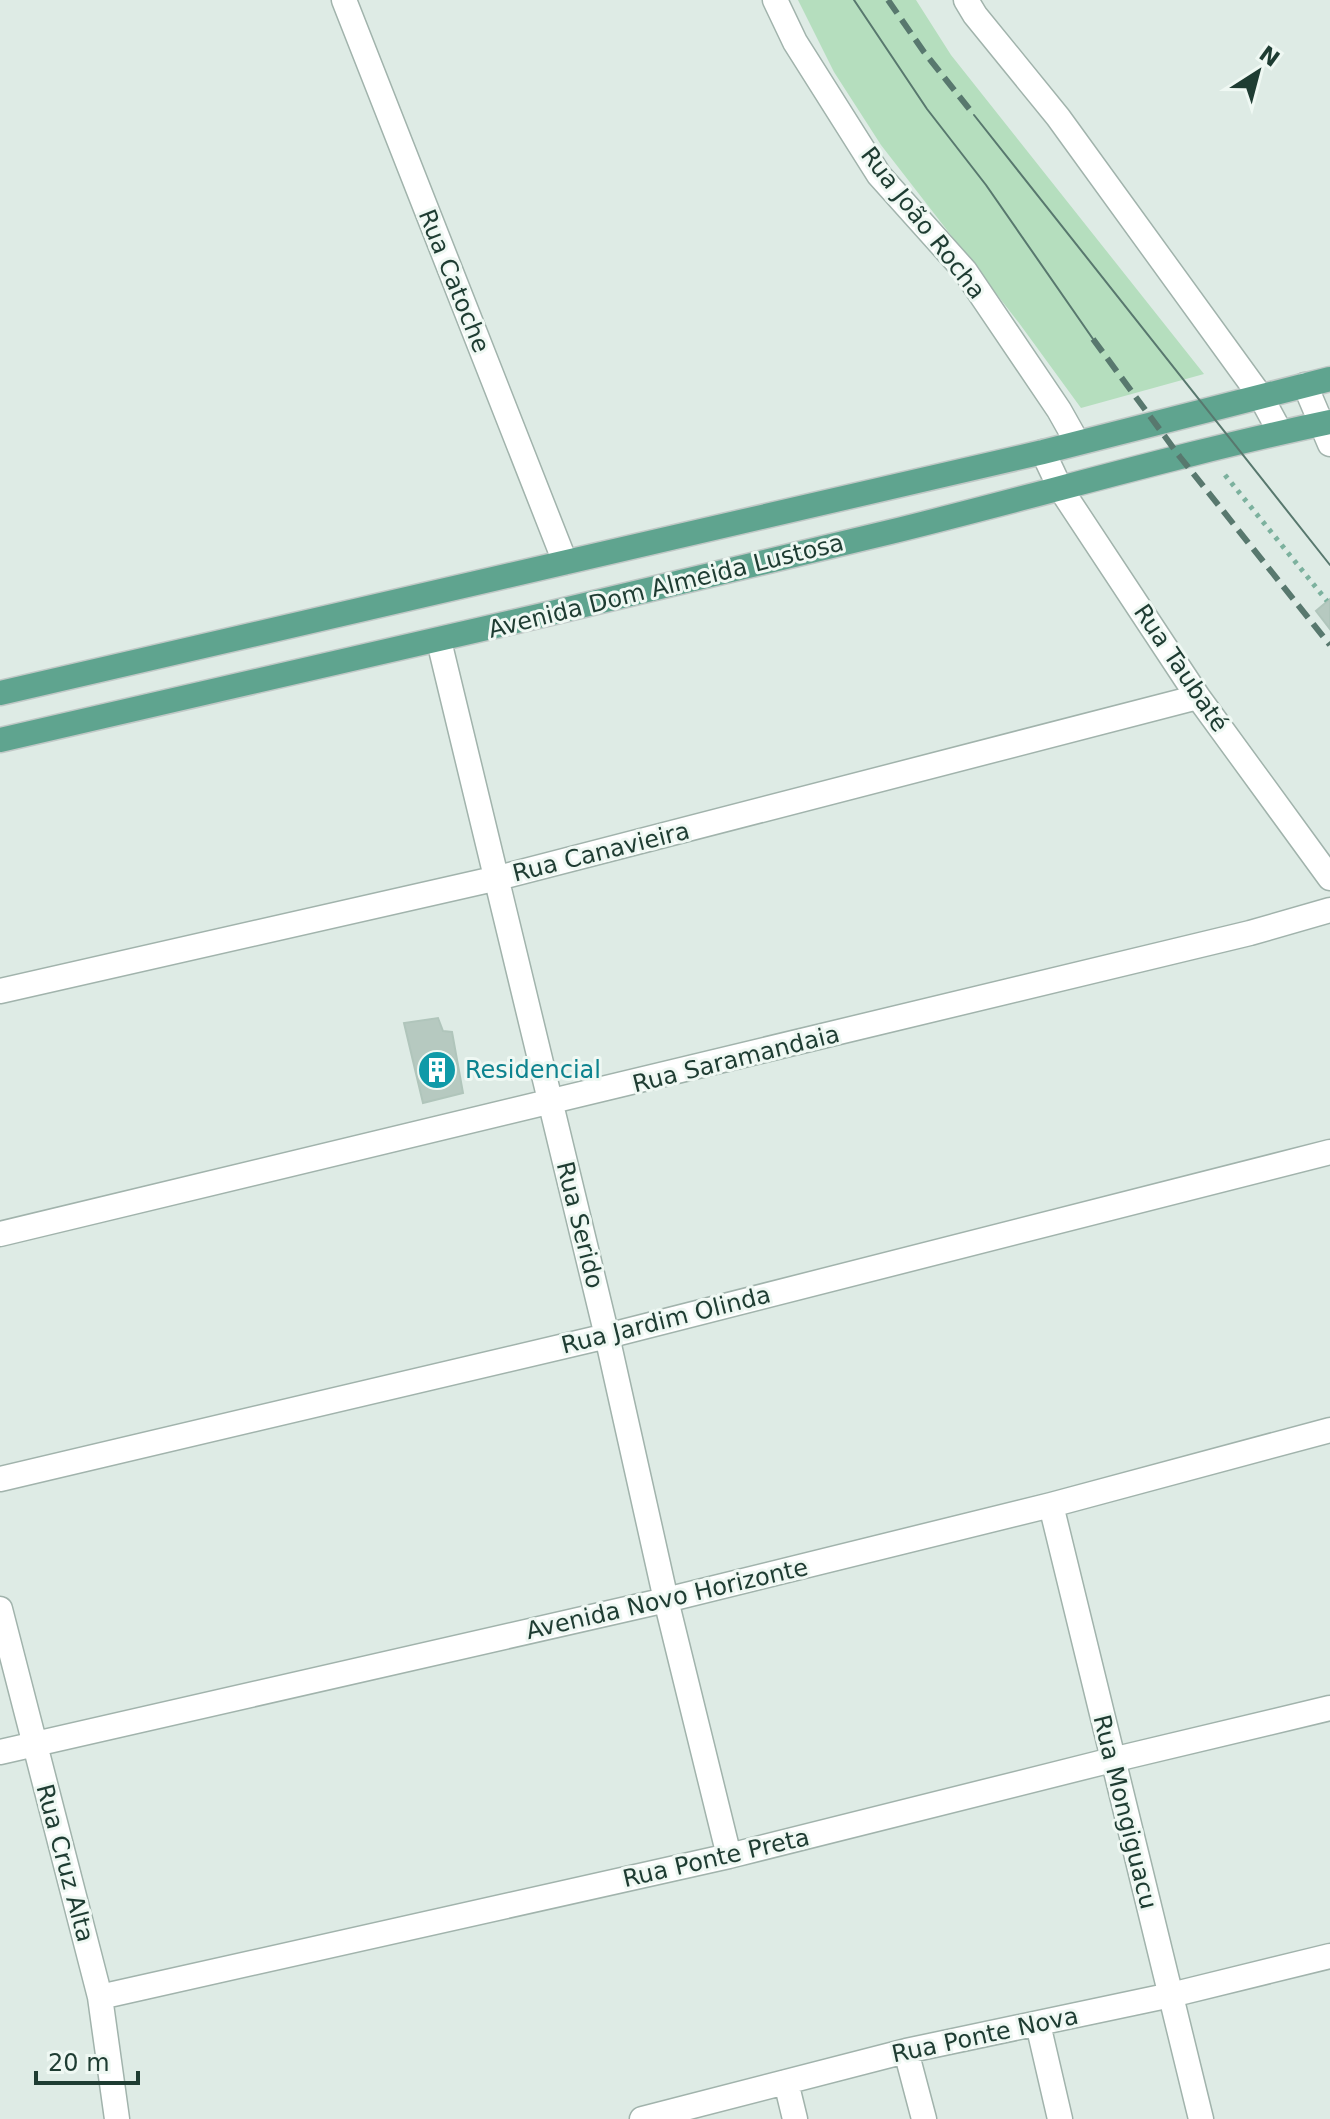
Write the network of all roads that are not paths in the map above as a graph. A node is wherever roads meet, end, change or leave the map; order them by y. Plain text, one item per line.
1 (344, 0) edge
2 (775, 0) edge
3 (966, 0) edge
4 (1330, 379) edge
5 (1305, 385) junction
6 (1261, 397) junction
7 (1327, 430) edge
8 (1280, 432) junction
9 (1077, 442) junction
10 (1043, 452) junction
11 (1060, 488) junction
12 (565, 562) junction
13 (439, 641) junction
14 (1, 691) edge
15 (1198, 697) junction
16 (0, 740) edge
17 (498, 878) junction
18 (1330, 878) edge
19 (1330, 910) edge
20 (0, 991) edge
21 (550, 1104) junction
22 (1330, 1152) edge
23 (0, 1234) edge
24 (607, 1336) junction
25 (1330, 1430) edge
26 (0, 1479) edge
27 (1051, 1505) junction
28 (666, 1600) junction
29 (0, 1609) edge
30 (1330, 1708) edge
31 (34, 1744) junction
32 (0, 1752) edge
33 (1112, 1760) junction
34 (729, 1856) junction
35 (1330, 1956) edge
36 (1171, 1995) junction
37 (100, 1997) junction
38 (1038, 2024) junction
39 (906, 2051) junction
40 (786, 2082) junction
41 (667, 2117) edge
42 (117, 2119) edge
43 (642, 2119) edge
44 (795, 2119) edge
45 (924, 2119) edge
46 (1060, 2119) edge
47 (1201, 2119) edge

1 - 12 street, Rua Catoche
2 - 9 street, Rua João Rocha
3 - 6 street
4 - 5 main road, Avenida Dom Almeida Lustosa
5 - 6 main road, Avenida Dom Almeida Lustosa
5 - 7 street
6 - 8 street
6 - 9 main road, Avenida Dom Almeida Lustosa
7 - 8 main road, Avenida Dom Almeida Lustosa
8 - 11 main road, Avenida Dom Almeida Lustosa
9 - 10 main road, Avenida Dom Almeida Lustosa
10 - 11 street, Rua Taubaté
10 - 12 main road, Avenida Dom Almeida Lustosa
11 - 13 main road, Avenida Dom Almeida Lustosa
11 - 15 street, Rua Taubaté
12 - 14 main road, Avenida Dom Almeida Lustosa
13 - 16 main road, Avenida Dom Almeida Lustosa
13 - 17 street, Rua Serido
15 - 17 street, Rua Canavieira
15 - 18 street, Rua Taubaté
17 - 20 street, Rua Canavieira
17 - 21 street, Rua Serido
19 - 21 street, Rua Saramandaia
21 - 23 street, Rua Saramandaia
21 - 24 street, Rua Serido
22 - 24 street, Rua Jardim Olinda
24 - 26 street, Rua Jardim Olinda
24 - 28 street, Rua Serido
25 - 27 street, Avenida Novo Horizonte
27 - 28 street, Avenida Novo Horizonte
27 - 33 street, Rua Mongiguacu
28 - 31 street, Avenida Novo Horizonte
28 - 34 street, Rua Serido
29 - 31 street, Rua Cruz Alta
30 - 33 street, Rua Ponte Preta
31 - 32 street, Avenida Novo Horizonte
31 - 37 street, Rua Cruz Alta
33 - 34 street, Rua Ponte Preta
33 - 36 street, Rua Mongiguacu
34 - 37 street, Rua Ponte Preta
35 - 36 street, Rua Ponte Nova
36 - 38 street, Rua Ponte Nova
36 - 47 street, Rua Mongiguacu
37 - 42 street, Rua Cruz Alta
38 - 39 street, Rua Ponte Nova
38 - 46 street
39 - 40 street, Rua Ponte Nova
39 - 45 street
40 - 41 street, Rua Ponte Nova
40 - 44 street
41 - 43 street, Rua Ponte Nova

